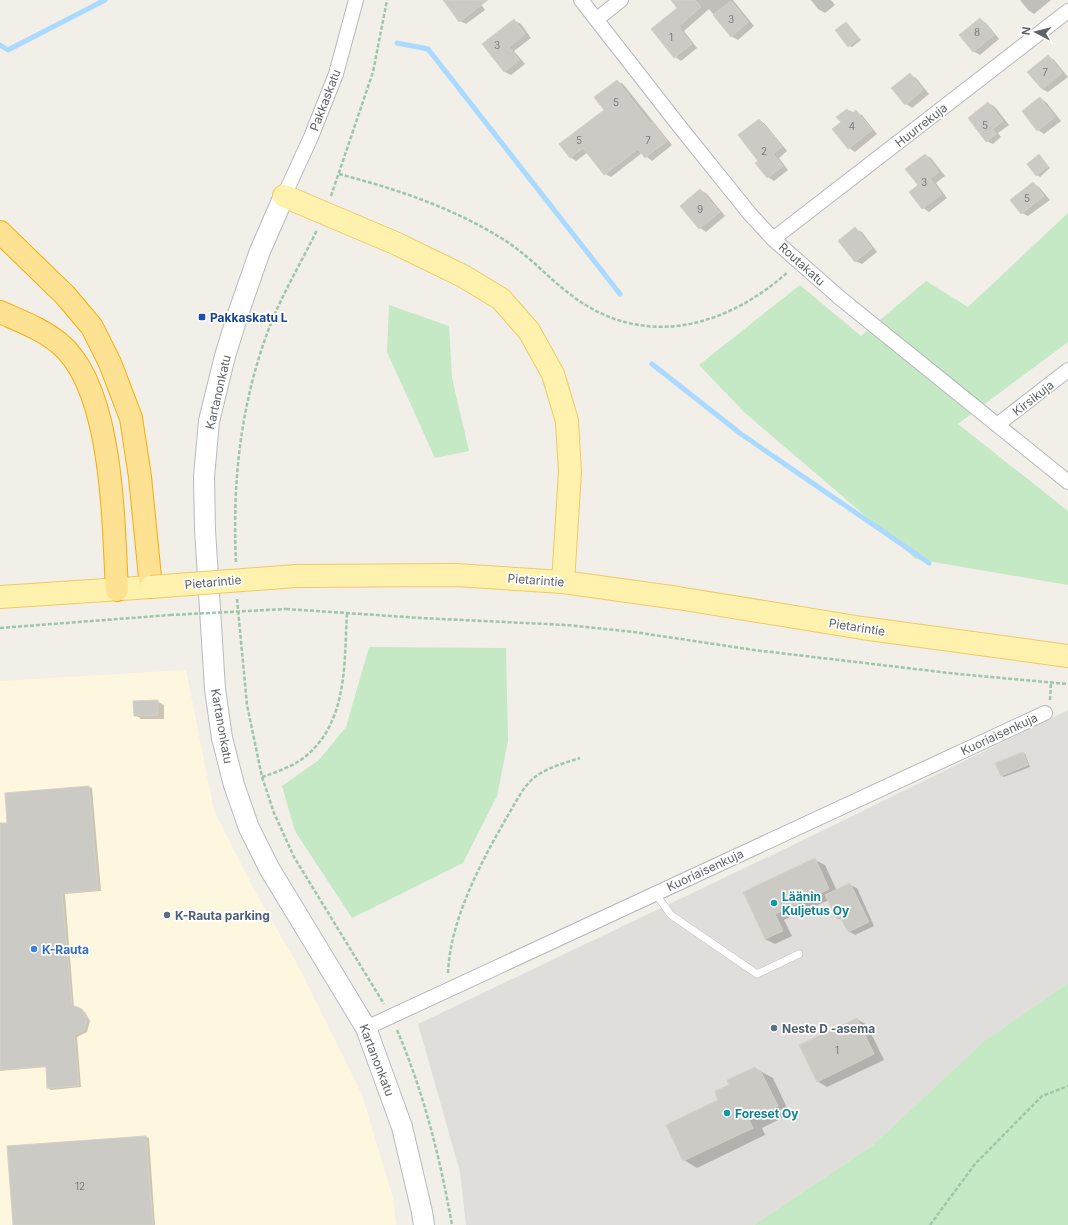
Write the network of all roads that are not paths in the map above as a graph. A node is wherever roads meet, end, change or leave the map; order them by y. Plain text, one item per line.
1 (356, 0) edge
2 (582, 0) edge
3 (621, 0) edge
4 (1068, 11) edge
5 (597, 19) junction
6 (284, 196) junction
7 (0, 232) edge
8 (773, 239) junction
9 (0, 312) edge
10 (1068, 370) edge
11 (997, 425) junction
12 (1068, 482) edge
13 (563, 582) junction
14 (151, 587) junction
15 (117, 590) junction
16 (0, 597) edge
17 (1068, 656) edge
18 (1045, 713) dead end
19 (655, 893) junction
20 (799, 954) dead end
21 (366, 1028) junction
22 (424, 1225) edge

1 - 6 street, Pakkaskatu
2 - 5 street, Routakatu
3 - 5 street
4 - 8 street, Huurrekuja
5 - 8 street, Routakatu
6 - 13 main road
6 - 21 main road, Kartanonkatu
7 - 14 highway
8 - 11 street, Routakatu
9 - 15 highway
10 - 11 street, Kirsikuja
11 - 12 street, Routakatu
13 - 14 main road, Pietarintie, bridge
13 - 17 main road, Pietarintie
14 - 15 main road, Pietarintie
15 - 16 main road, Pietarintie
18 - 19 street, Kuoriaisenkuja
19 - 20 lane
19 - 21 street, Kuoriaisenkuja
21 - 22 main road, Kartanonkatu

